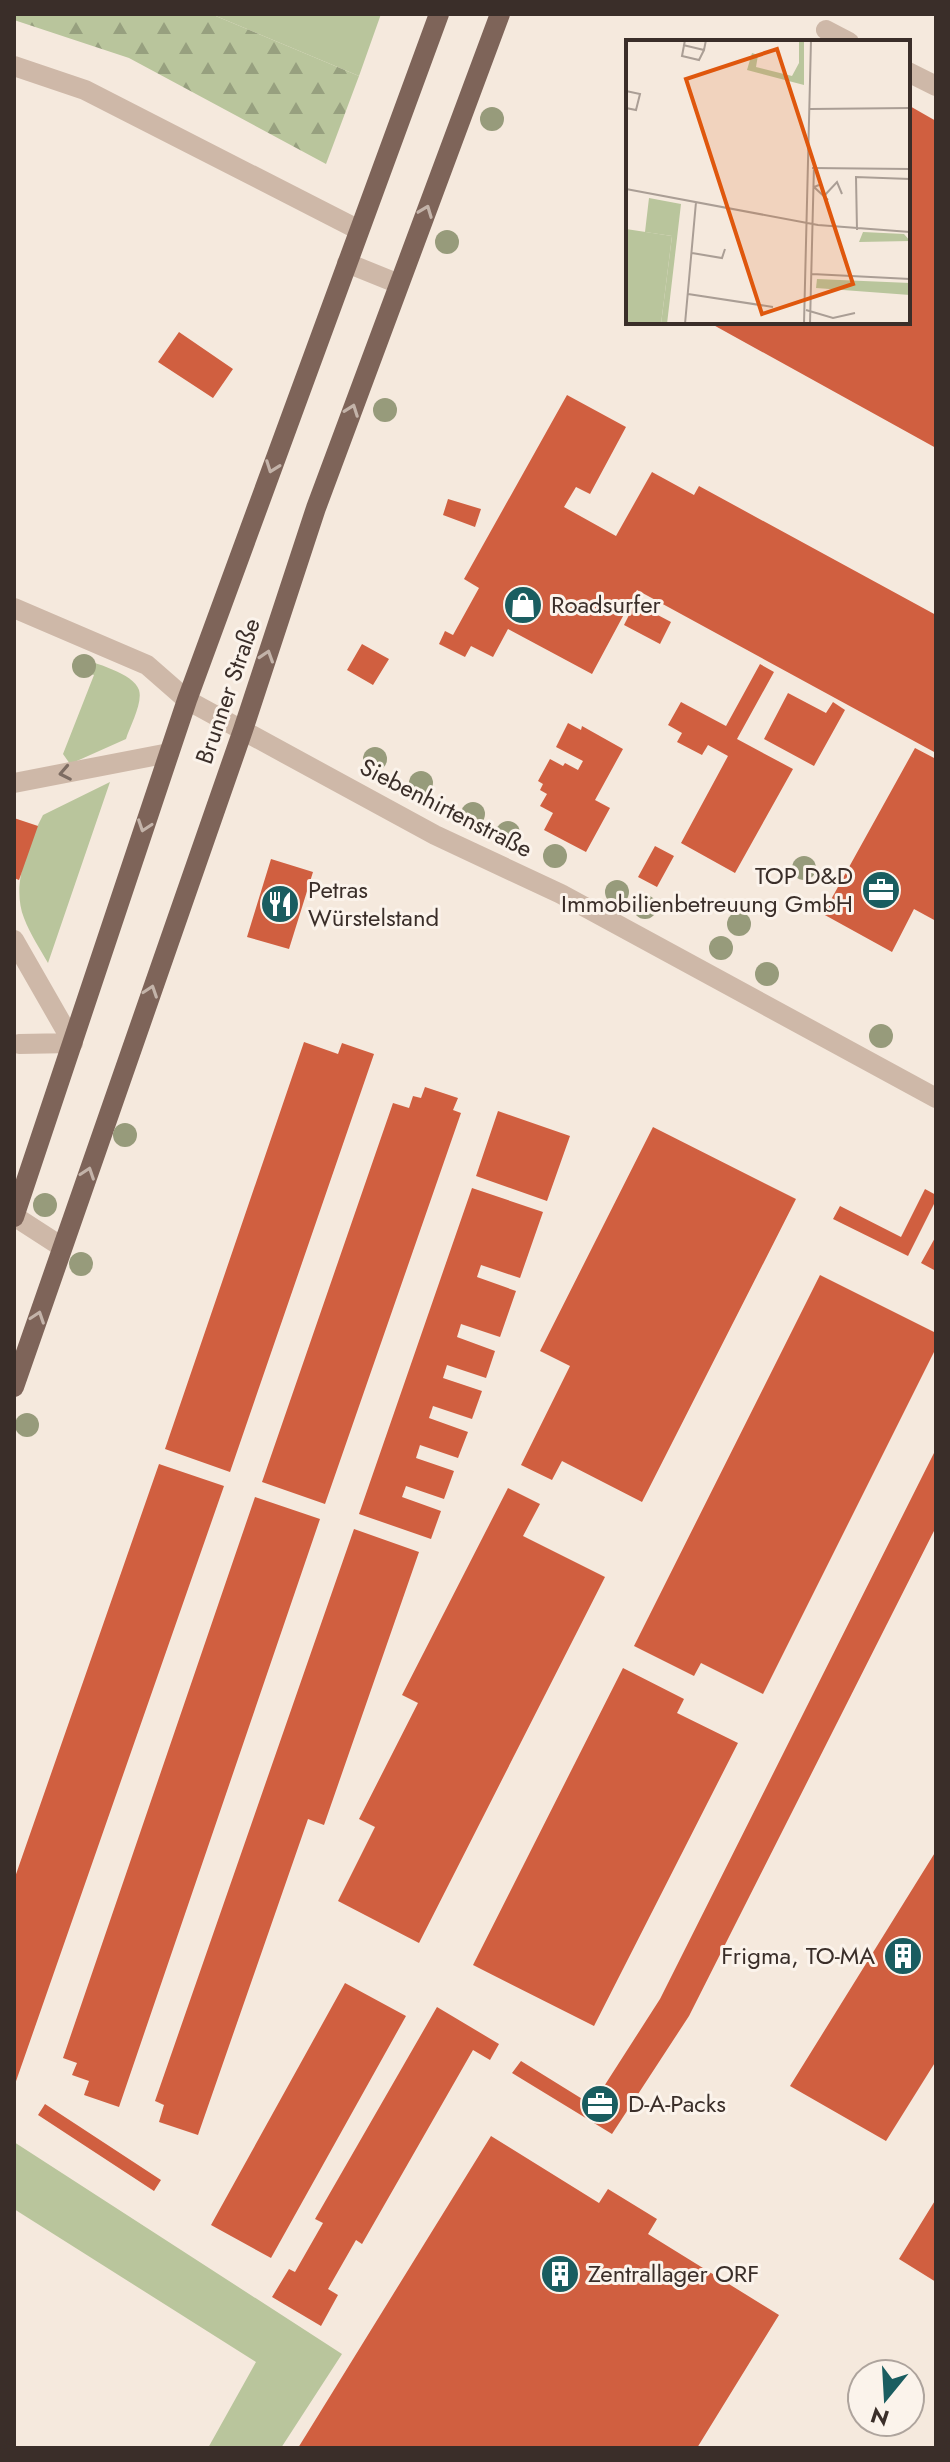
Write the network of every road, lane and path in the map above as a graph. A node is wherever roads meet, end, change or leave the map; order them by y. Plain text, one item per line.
1 (439, 14) edge
2 (500, 14) edge
3 (826, 30) dead end
4 (845, 40) edge
5 (14, 66) edge
6 (910, 73) edge
7 (936, 86) edge
8 (359, 230) junction
9 (347, 263) junction
10 (399, 284) junction
11 (14, 608) edge
12 (187, 700) junction
13 (243, 730) junction
14 (169, 753) junction
15 (14, 783) edge
16 (14, 940) edge
17 (73, 1043) junction
18 (19, 1044) dead end
19 (936, 1098) edge
20 (14, 1216) edge
21 (62, 1247) junction
22 (14, 1387) edge

1 - 8 main road, Brunner Straße
10 -> 2 main road, Brunner Straße
3 - 4 street
5 - 8 street
6 - 7 street
8 - 9 main road, Brunner Straße
9 - 10 street
9 -> 12 main road, Brunner Straße
13 -> 10 main road, Brunner Straße
11 - 12 street, Siebenhirtenstraße
12 - 13 street, Siebenhirtenstraße
12 - 14 main road, Brunner Straße
13 - 19 street, Siebenhirtenstraße
21 -> 13 main road, Brunner Straße
14 -> 15 street
14 -> 17 main road, Brunner Straße
16 - 17 street
17 - 18 street
17 - 20 main road, Brunner Straße
20 - 21 street
22 -> 21 main road, Brunner Straße

